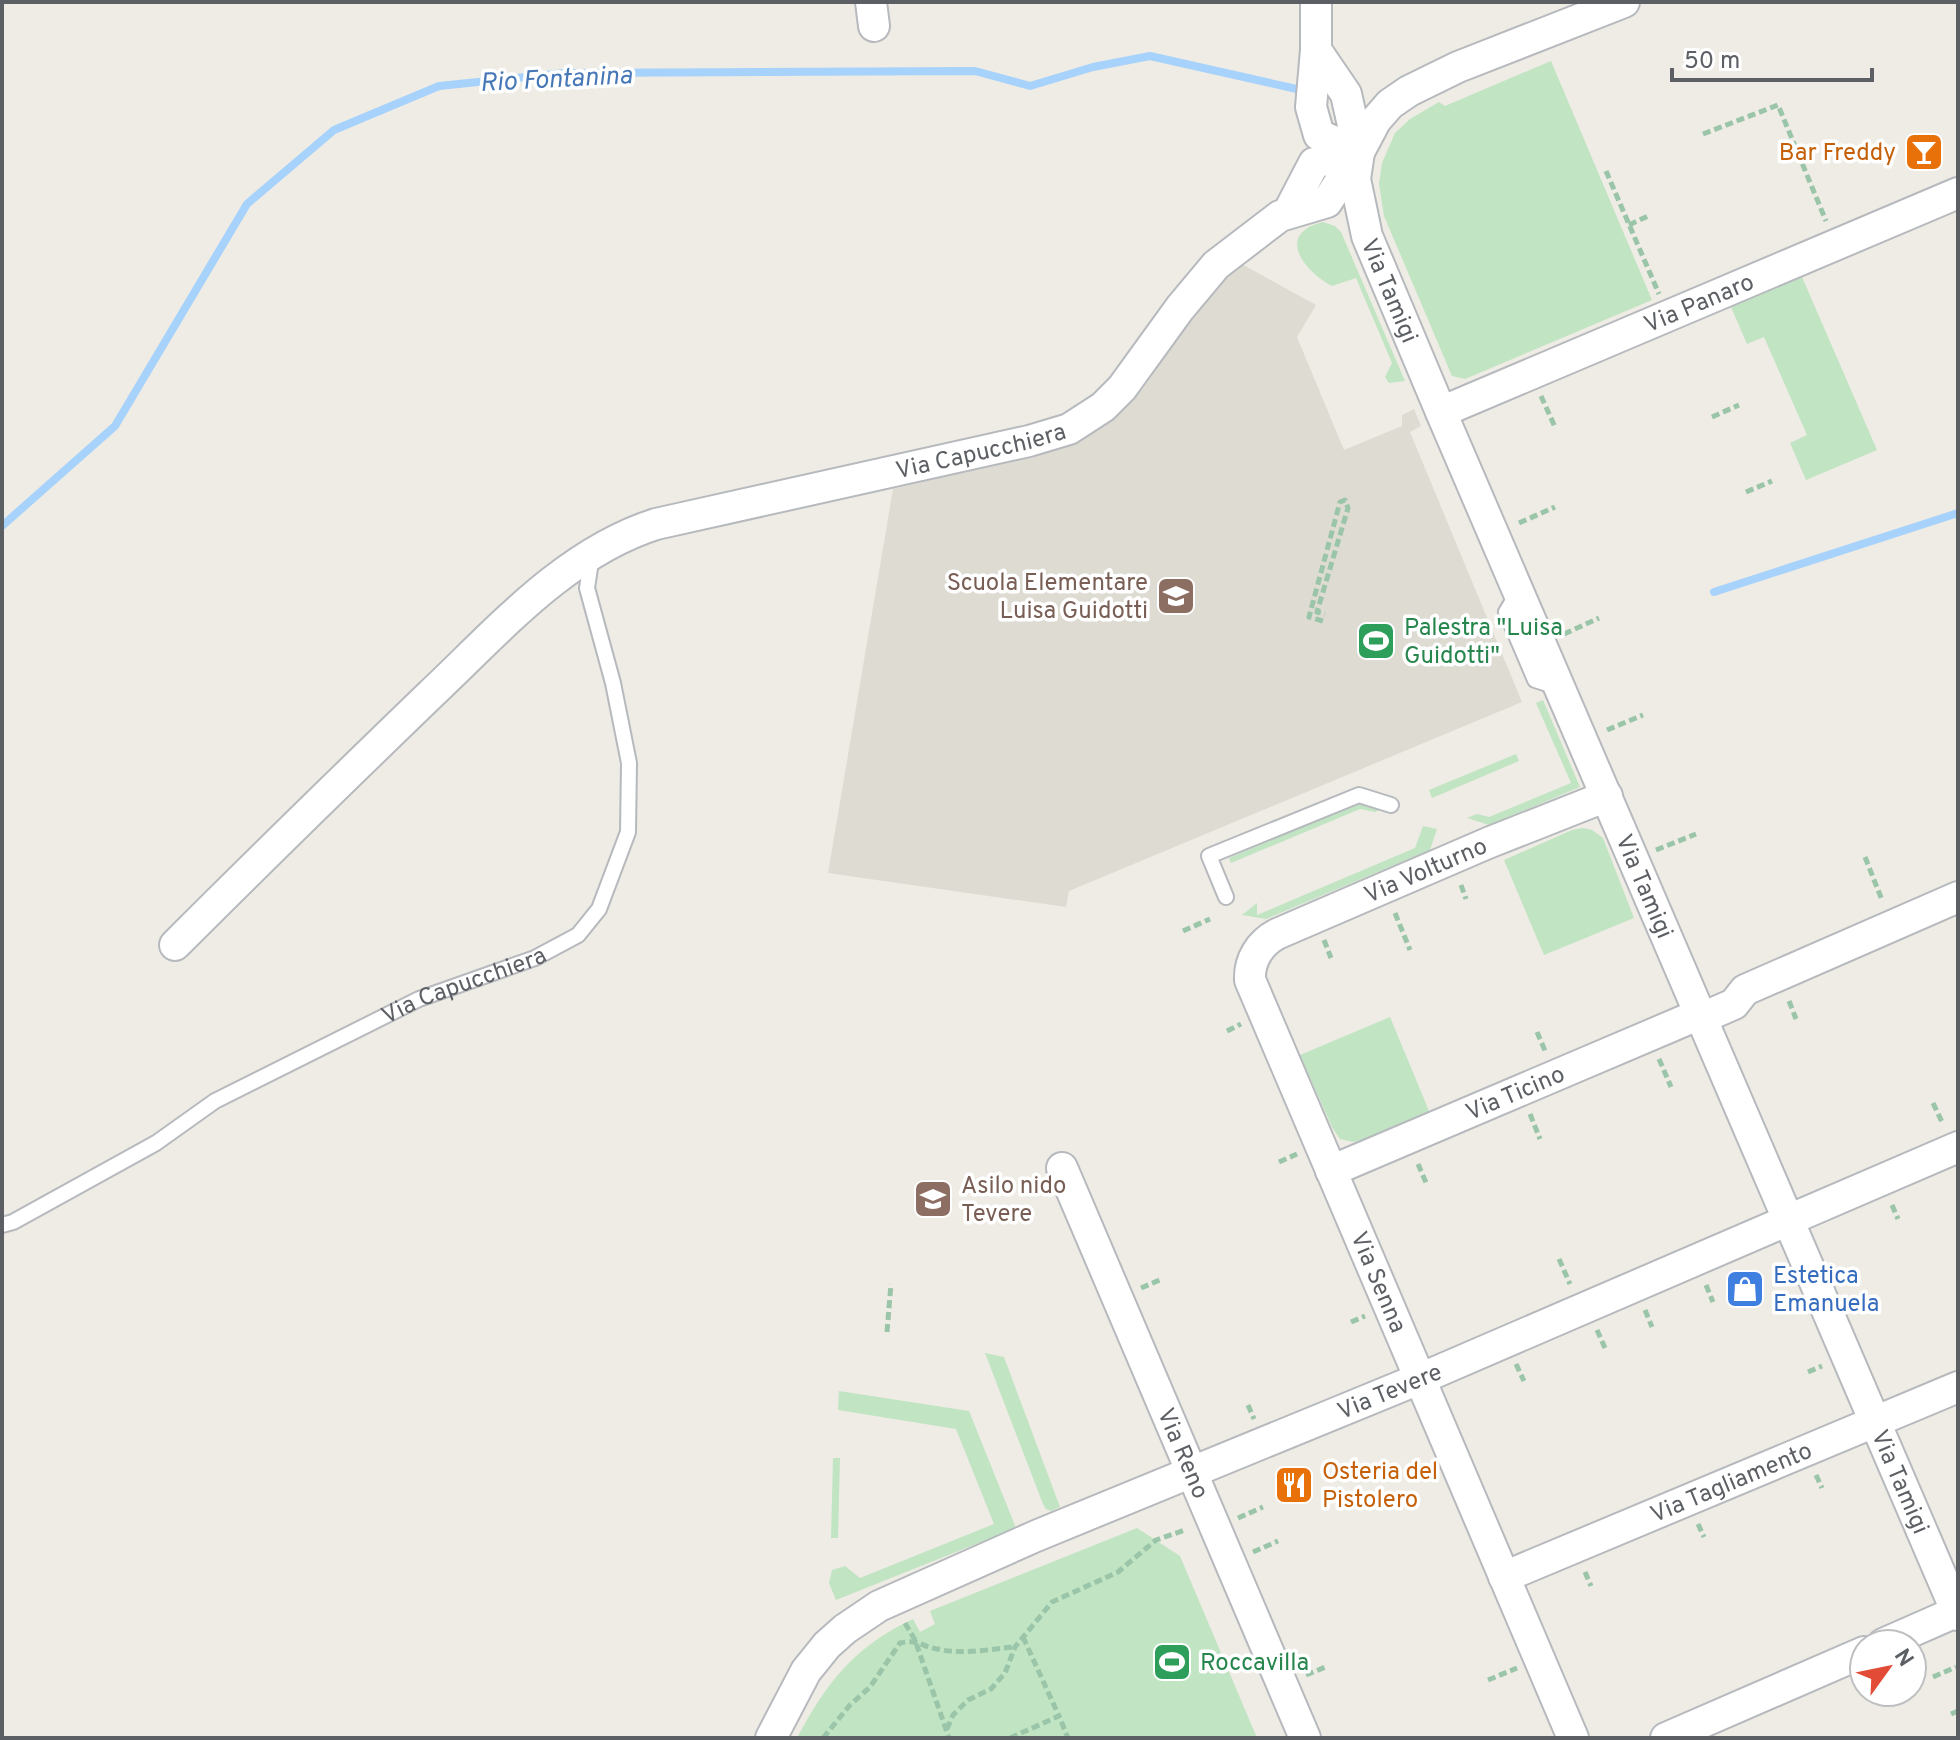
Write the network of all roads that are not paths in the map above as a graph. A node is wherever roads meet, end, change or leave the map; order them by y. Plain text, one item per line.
1 (1316, 2) edge
2 (1624, 2) edge
3 (1316, 50) junction
4 (1390, 104) junction
5 (1359, 152) junction
6 (1958, 193) edge
7 (1441, 412) junction
8 (592, 555) junction
9 (1607, 796) junction
10 (1391, 805) dead end
11 (1226, 897) dead end
12 (1958, 897) edge
13 (175, 945) dead end
14 (1254, 958) joint
15 (1701, 1016) junction
16 (1952, 1141) edge
17 (1062, 1168) dead end
18 (1331, 1171) junction
19 (1788, 1221) junction
20 (2, 1225) edge
21 (1419, 1378) junction
22 (1958, 1387) edge
23 (1877, 1422) junction
24 (1192, 1473) junction
25 (1504, 1577) junction
26 (1958, 1613) edge
27 (1922, 1628) edge
28 (1848, 1659) edge
29 (771, 1738) edge
30 (1305, 1738) edge
31 (1573, 1738) edge
32 (1666, 1738) edge

1 - 3 street
2 - 4 street, Via Capucchiera
3 - 4 street
3 - 5 street
3 - 5 street
4 - 5 street, Via Capucchiera
5 - 7 street, Via Tamigi
5 - 8 street, Via Capucchiera
6 - 7 street, Via Panaro
7 - 9 street, Via Tamigi
8 - 13 street, Via Capucchiera
8 - 20 lane, Via Capucchiera
9 - 14 street, Via Volturno
9 - 15 street, Via Tamigi
10 - 11 lane
12 - 15 street, Via Ticino
14 - 18 street, Via Senna
15 - 18 street, Via Ticino
15 - 19 street, Via Tamigi
16 - 19 street, Via Tevere
17 - 24 street, Via Reno
18 - 21 street, Via Senna
19 - 21 street, Via Tevere
19 - 23 street, Via Tamigi
21 - 24 street, Via Tevere
21 - 25 street, Via Senna
22 - 23 street, Via Tagliamento
23 - 25 street, Via Tagliamento
23 - 26 street, Via Tamigi
24 - 29 street, Via Tevere
24 - 30 street, Via Reno
25 - 31 street, Via Senna
26 - 27 street
28 - 32 street

